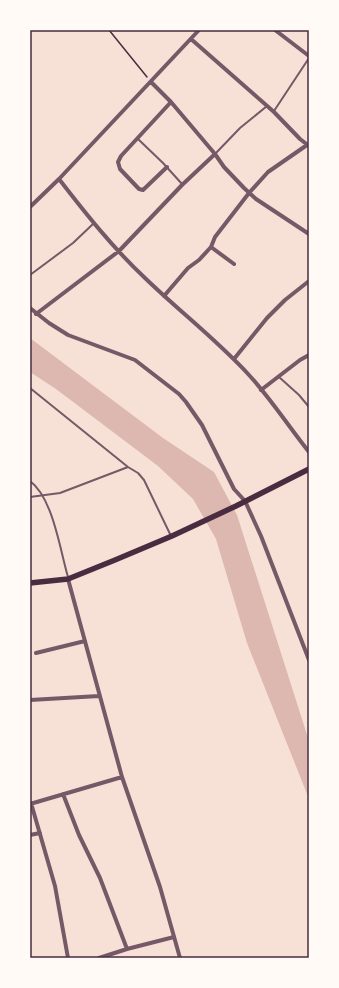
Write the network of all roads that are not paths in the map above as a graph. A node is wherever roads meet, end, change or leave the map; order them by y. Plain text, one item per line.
1 (199, 30) edge
2 (275, 30) edge
3 (191, 39) junction
4 (309, 57) edge
5 (151, 82) junction
6 (171, 102) junction
7 (267, 106) junction
8 (274, 112) junction
9 (137, 138) junction
10 (308, 145) edge
11 (215, 154) junction
12 (167, 167) junction
13 (59, 179) junction
14 (182, 185) junction
15 (249, 193) junction
16 (30, 207) edge
17 (94, 224) junction
18 (309, 234) edge
19 (211, 247) junction
20 (119, 251) junction
21 (234, 264) dead end
22 (30, 275) edge
23 (309, 281) edge
24 (164, 296) junction
25 (30, 308) edge
26 (36, 314) junction
27 (309, 355) edge
28 (234, 360) junction
29 (278, 377) junction
30 (30, 388) edge
31 (261, 390) junction
32 (309, 407) edge
33 (309, 452) edge
34 (128, 467) junction
35 (309, 470) edge
36 (30, 481) edge
37 (43, 496) junction
38 (30, 497) edge
39 (245, 501) junction
40 (172, 536) junction
41 (68, 579) junction
42 (30, 583) edge
43 (85, 641) junction
44 (36, 653) dead end
45 (309, 660) edge
46 (99, 696) junction
47 (30, 700) edge
48 (122, 777) junction
49 (63, 794) junction
50 (31, 804) edge
51 (40, 833) junction
52 (30, 835) edge
53 (174, 936) junction
54 (127, 949) junction
55 (68, 958) edge
56 (99, 958) edge
57 (180, 958) edge

1 - 3 street
2 - 4 street
3 - 5 street
3 - 7 street
4 - 8 lane
5 - 6 street
5 - 13 street
6 - 9 street
6 - 11 street
7 - 8 street
7 - 11 lane
8 - 10 street
9 - 12 lane
9 - 12 street
10 - 15 street
11 - 14 street
11 - 15 street
12 - 14 lane
13 - 16 street
13 - 17 street
14 - 20 street
15 - 18 street
15 - 19 street
17 - 20 street
17 - 22 lane
19 - 21 street
19 - 24 street
20 - 24 street
20 - 26 street
23 - 28 street
24 - 28 street
25 - 26 street
26 - 39 street
27 - 29 street
28 - 31 street
29 - 31 street
29 - 32 lane
30 - 34 lane
31 - 33 street
34 - 37 lane
34 - 40 lane
35 - 39 main road
36 - 37 lane
37 - 38 lane
37 - 41 lane
39 - 40 main road
39 - 45 street
40 - 41 main road
41 - 42 main road
41 - 43 street
43 - 44 street
43 - 46 street
46 - 47 street
46 - 48 street
48 - 49 street
48 - 53 street
49 - 50 street
49 - 54 street
50 - 51 street
51 - 52 street
51 - 55 street
53 - 54 street
53 - 57 street
54 - 56 street

